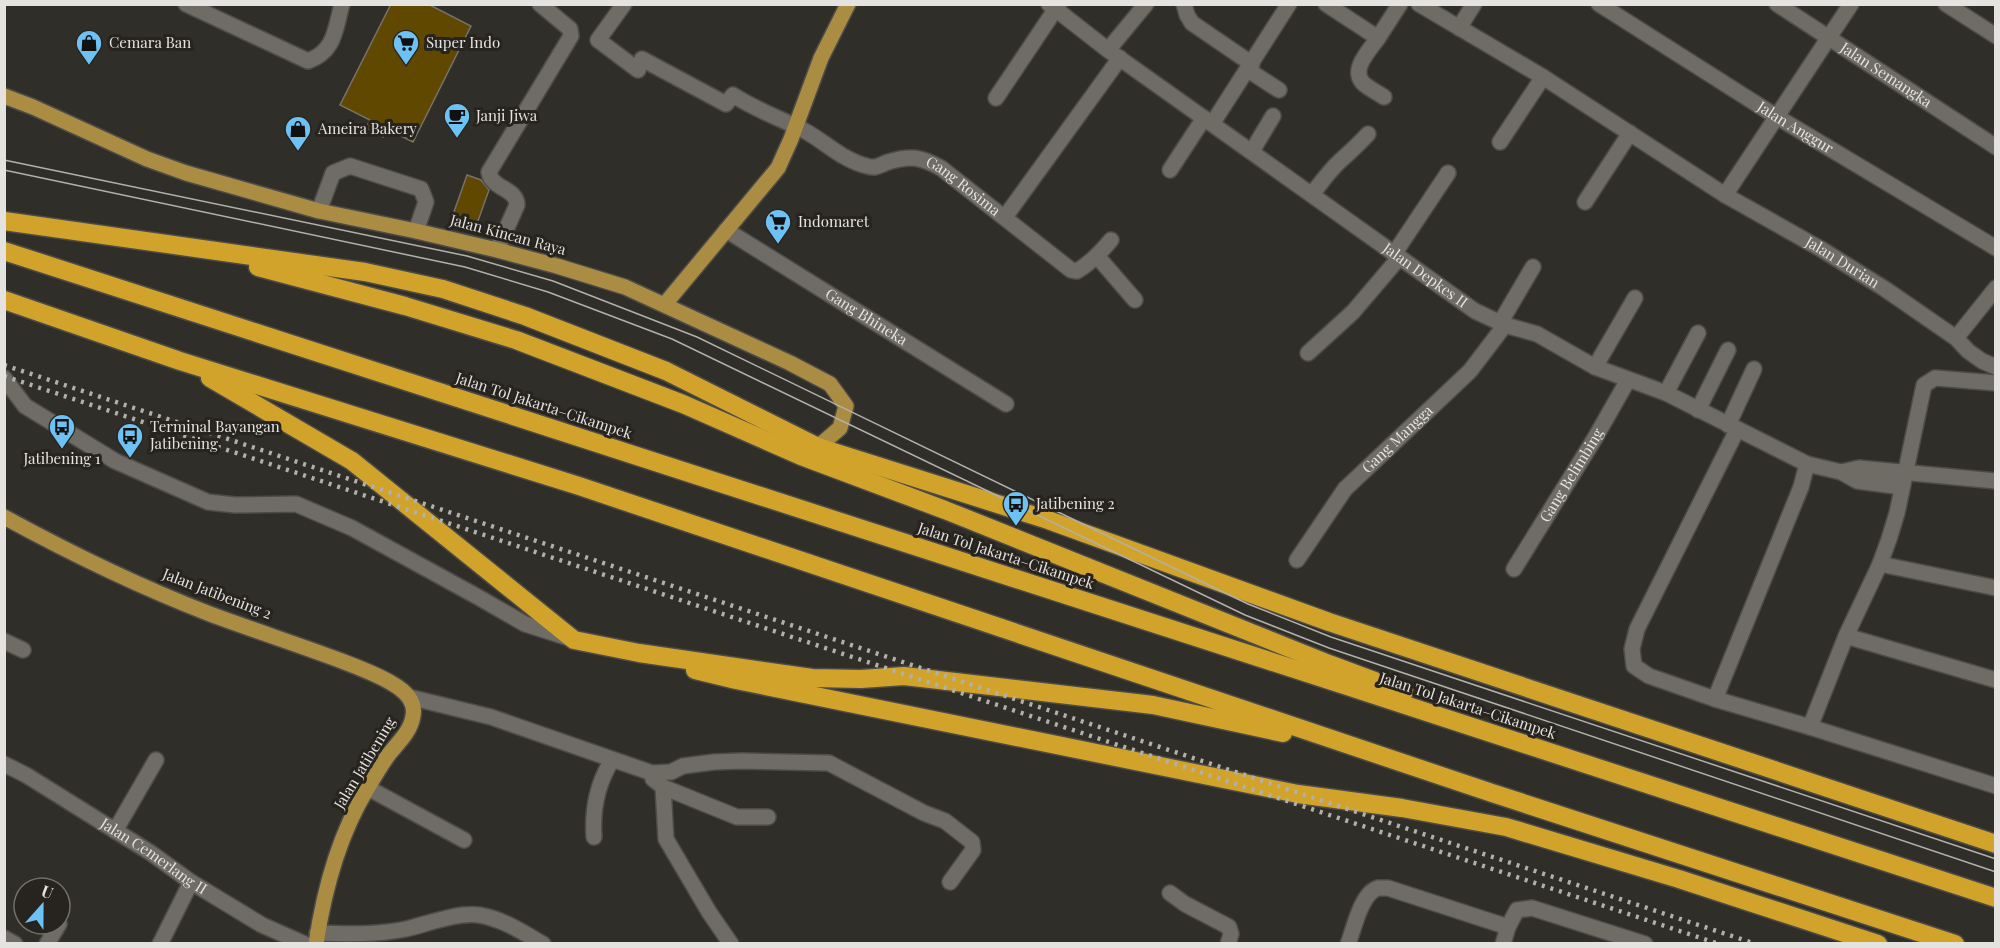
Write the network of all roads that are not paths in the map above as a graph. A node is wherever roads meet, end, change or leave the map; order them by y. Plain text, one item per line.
1 (186, 4) edge
2 (342, 4) edge
3 (540, 4) edge
4 (624, 4) edge
5 (848, 4) edge
6 (1146, 4) edge
7 (1184, 4) edge
8 (1289, 4) edge
9 (1326, 4) edge
10 (1400, 4) edge
11 (1419, 4) edge
12 (1474, 4) edge
13 (1599, 4) edge
14 (1777, 4) edge
15 (1851, 4) edge
16 (1054, 6) edge
17 (1953, 6) edge
18 (1459, 28) junction
19 (1995, 36) edge
20 (1378, 38) junction
21 (1829, 39) junction
22 (1114, 54) junction
23 (1250, 67) junction
24 (1543, 77) junction
25 (1279, 90) dead end
26 (4, 96) edge
27 (1384, 97) dead end
28 (996, 98) dead end
29 (1273, 116) dead end
30 (1777, 117) junction
31 (1208, 121) junction
32 (790, 124) junction
33 (1630, 133) junction
34 (1368, 134) dead end
35 (1500, 142) dead end
36 (1995, 147) edge
37 (1252, 151) junction
38 (1170, 170) dead end
39 (1448, 173) dead end
40 (1312, 194) junction
41 (1725, 195) junction
42 (1585, 202) dead end
43 (320, 210) junction
44 (1005, 217) junction
45 (4, 221) edge
46 (726, 230) junction
47 (416, 231) junction
48 (1111, 240) dead end
49 (181, 247) junction
50 (1995, 248) edge
51 (497, 250) junction
52 (4, 251) edge
53 (1097, 256) junction
54 (1397, 256) junction
55 (1533, 267) dead end
56 (1995, 288) edge
57 (1635, 298) dead end
58 (4, 300) edge
59 (1135, 300) dead end
60 (665, 304) junction
61 (1503, 324) junction
62 (1698, 333) dead end
63 (1956, 338) junction
64 (1728, 350) dead end
65 (1308, 353) dead end
66 (180, 361) junction
67 (1595, 367) junction
68 (1995, 367) edge
69 (1754, 369) dead end
70 (4, 378) edge
71 (1628, 380) junction
72 (1995, 383) edge
73 (1666, 393) junction
74 (1006, 404) dead end
75 (1698, 410) junction
76 (1732, 427) junction
77 (818, 447) junction
78 (1807, 465) junction
79 (1903, 480) junction
80 (1995, 482) edge
81 (4, 517) edge
82 (1297, 560) dead end
83 (1880, 564) junction
84 (1514, 569) dead end
85 (1995, 588) edge
86 (1846, 636) junction
87 (574, 640) junction
88 (4, 641) edge
89 (23, 650) dead end
90 (639, 653) junction
91 (1995, 680) edge
92 (1715, 699) junction
93 (411, 701) junction
94 (1810, 727) junction
95 (156, 760) dead end
96 (612, 760) junction
97 (4, 764) edge
98 (652, 773) junction
99 (1995, 786) edge
100 (663, 787) junction
101 (368, 788) junction
102 (1492, 793) junction
103 (768, 817) dead end
104 (115, 831) junction
105 (594, 837) dead end
106 (1814, 838) junction
107 (464, 840) dead end
108 (1995, 844) edge
109 (190, 882) junction
110 (950, 882) dead end
111 (1170, 893) dead end
112 (1995, 898) edge
113 (1508, 927) junction
114 (4, 938) edge
115 (316, 938) edge
116 (15, 944) edge
117 (160, 944) edge
118 (305, 944) edge
119 (543, 944) edge
120 (731, 944) edge
121 (1228, 944) edge
122 (1348, 944) edge
123 (1503, 944) edge
124 (1645, 944) edge
125 (1878, 944) edge
126 (1955, 944) edge

1 - 2 street
3 - 51 street
4 - 32 street, Gang Rosima
5 - 32 main road
6 - 22 street
7 - 23 street
8 - 23 street
9 - 20 street
10 - 20 street
11 - 18 street, Jalan Durian
12 - 18 street
13 - 30 street, Jalan Anggur
14 - 21 street, Jalan Semangka
15 - 21 street
16 - 22 street, Jalan Depkes II
16 - 28 street
17 - 19 street
18 - 24 street, Jalan Durian
20 - 27 street
21 - 30 street
21 - 36 street, Jalan Semangka
22 - 31 street, Jalan Depkes II
22 - 44 street
23 - 25 street
23 - 31 street
24 - 33 street, Jalan Durian
24 - 35 street
26 - 43 main road, Jalan Kincan Raya
29 - 37 street
30 - 41 street
30 - 50 street, Jalan Anggur
31 - 37 street, Jalan Depkes II
31 - 38 street
32 - 44 street, Gang Rosima
32 - 46 main road
33 - 41 street, Jalan Durian
33 - 42 street
34 - 40 street
37 - 40 street, Jalan Depkes II
39 - 54 street
40 - 54 street, Jalan Depkes II
41 - 63 street, Jalan Durian
43 - 47 main road, Jalan Kincan Raya
43 - 47 street
44 - 53 street, Gang Rosima
45 - 49 highway
46 - 60 main road
46 - 74 street, Gang Bhineka
47 - 51 main road, Jalan Kincan Raya
48 - 53 street, Gang Rosima
49 - 77 highway
49 - 106 highway
51 - 60 main road, Jalan Kincan Raya
52 - 106 highway, Jalan Tol Jakarta–Cikampek
53 - 59 street
54 - 61 street, Jalan Depkes II
54 - 65 street
55 - 61 street, Gang Mangga
56 - 63 street
57 - 67 street
58 - 66 highway
60 - 77 main road, Jalan Kincan Raya
61 - 67 street, Jalan Depkes II
61 - 82 street, Gang Mangga
62 - 73 street
63 - 68 street, Jalan Durian
64 - 75 street
66 - 87 highway
66 - 102 highway
67 - 71 street, Jalan Depkes II
69 - 76 street
70 - 87 street
71 - 73 street, Jalan Depkes II
71 - 84 street, Gang Belimbing
72 - 79 street
73 - 75 street, Jalan Depkes II
75 - 76 street, Jalan Depkes II
76 - 78 street, Jalan Depkes II
76 - 92 street
77 - 108 highway
78 - 79 street, Jalan Depkes II
78 - 92 street
79 - 80 street, Jalan Depkes II
79 - 83 street
81 - 93 main road, Jalan Jatibening 2
83 - 85 street
83 - 86 street
86 - 91 street
86 - 94 street
87 - 90 highway
88 - 89 street
90 - 102 highway
90 - 125 highway
92 - 94 street
93 - 96 street
93 - 101 main road, Jalan Jatibening
94 - 99 street
95 - 104 street
96 - 98 street
96 - 105 street
97 - 104 street, Jalan Cemerlang II
98 - 100 street
98 - 110 street
100 - 103 street
100 - 120 street
101 - 107 street
101 - 115 main road, Jalan Jatibening
102 - 126 highway
104 - 109 street, Jalan Cemerlang II
106 - 112 highway, Jalan Tol Jakarta–Cikampek
109 - 117 street
109 - 118 street, Jalan Cemerlang II
111 - 121 street
113 - 122 street
113 - 123 street
113 - 124 street
114 - 116 street
115 - 119 street

